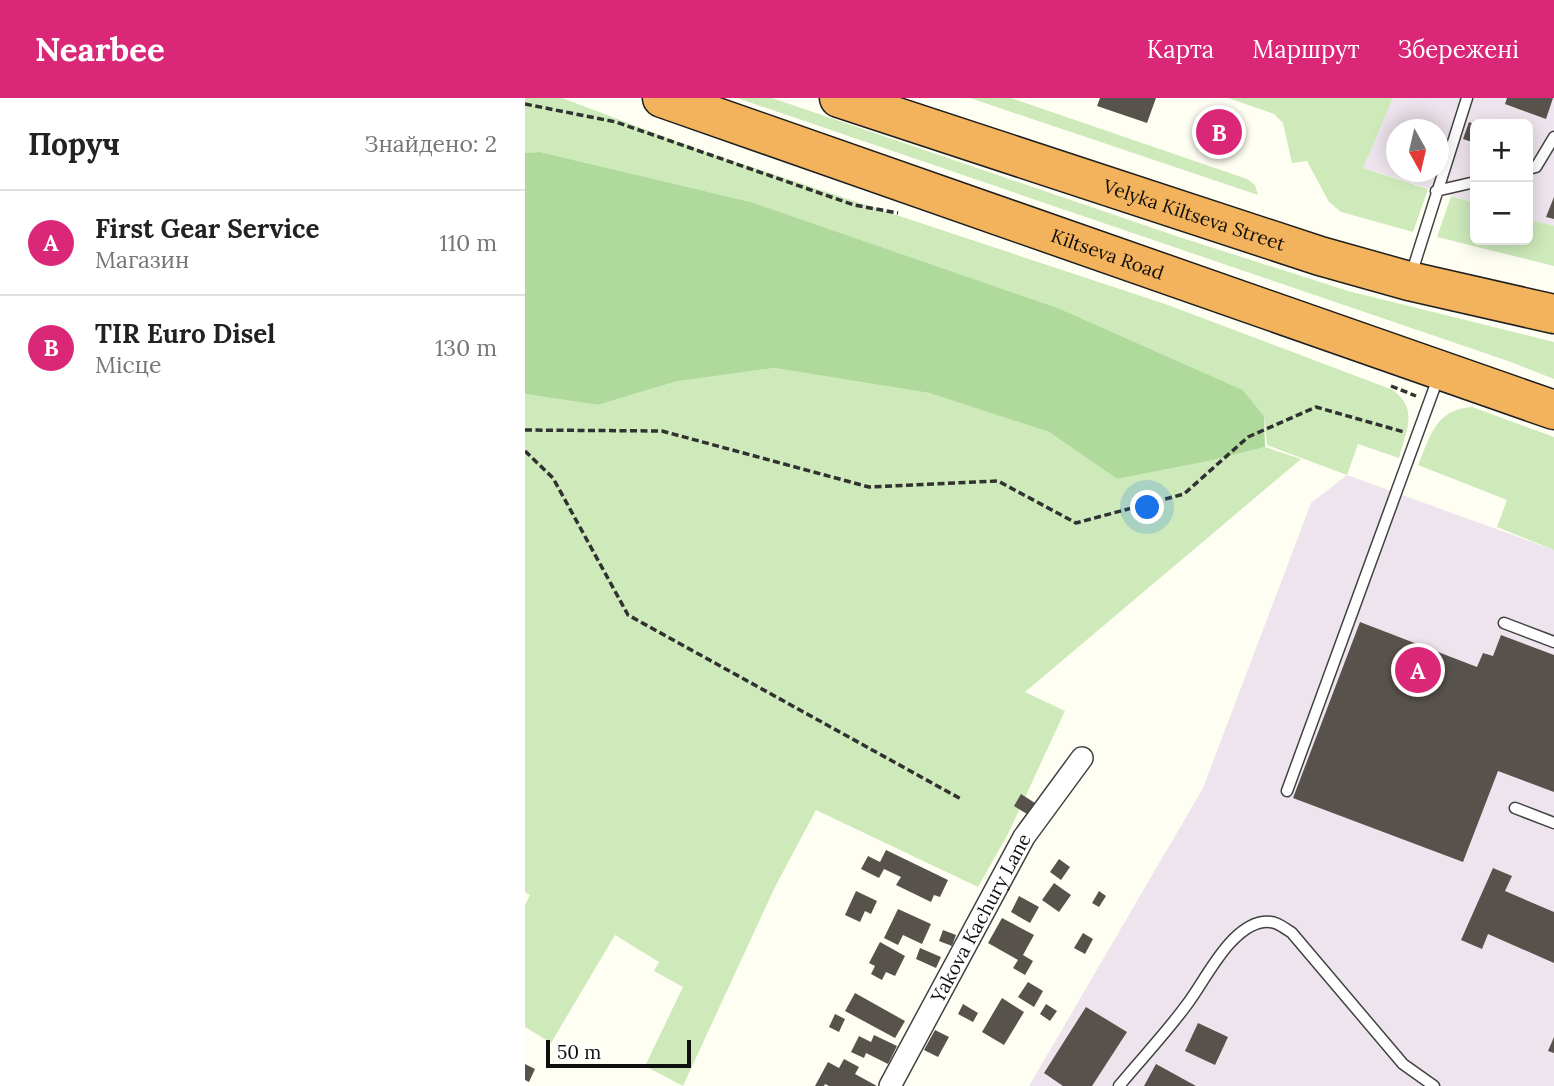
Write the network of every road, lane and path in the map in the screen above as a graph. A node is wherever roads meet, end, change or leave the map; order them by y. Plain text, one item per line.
1 (662, 98) edge
2 (839, 98) edge
3 (1467, 98) edge
4 (525, 104) edge
5 (1554, 137) edge
6 (1533, 168) edge
7 (1470, 183) edge
8 (1436, 191) junction
9 (907, 215) dead end
10 (1409, 281) junction
11 (1554, 314) edge
12 (1384, 383) dead end
13 (1435, 385) junction
14 (1554, 410) edge
15 (525, 430) edge
16 (1417, 436) junction
17 (525, 451) edge
18 (1504, 622) dead end
19 (1554, 642) edge
20 (1082, 758) dead end
21 (1287, 791) dead end
22 (961, 799) dead end
23 (1515, 808) dead end
24 (1554, 823) edge
25 (1429, 1085) edge
26 (890, 1086) edge
27 (1119, 1086) edge

1 - 13 highway, Kiltseva Road
2 - 10 highway, Velyka Kiltseva Street
3 - 8 lane
4 - 9 path
5 - 6 lane
7 - 8 lane
8 - 10 lane
10 - 11 highway, Velyka Kiltseva Street
12 - 13 path
13 - 14 highway, Kiltseva Road
13 - 16 lane
15 - 16 path
16 - 21 lane
17 - 22 path
18 - 19 lane
20 - 26 street, Yakova Kachury Lane
23 - 24 lane
25 - 27 lane

